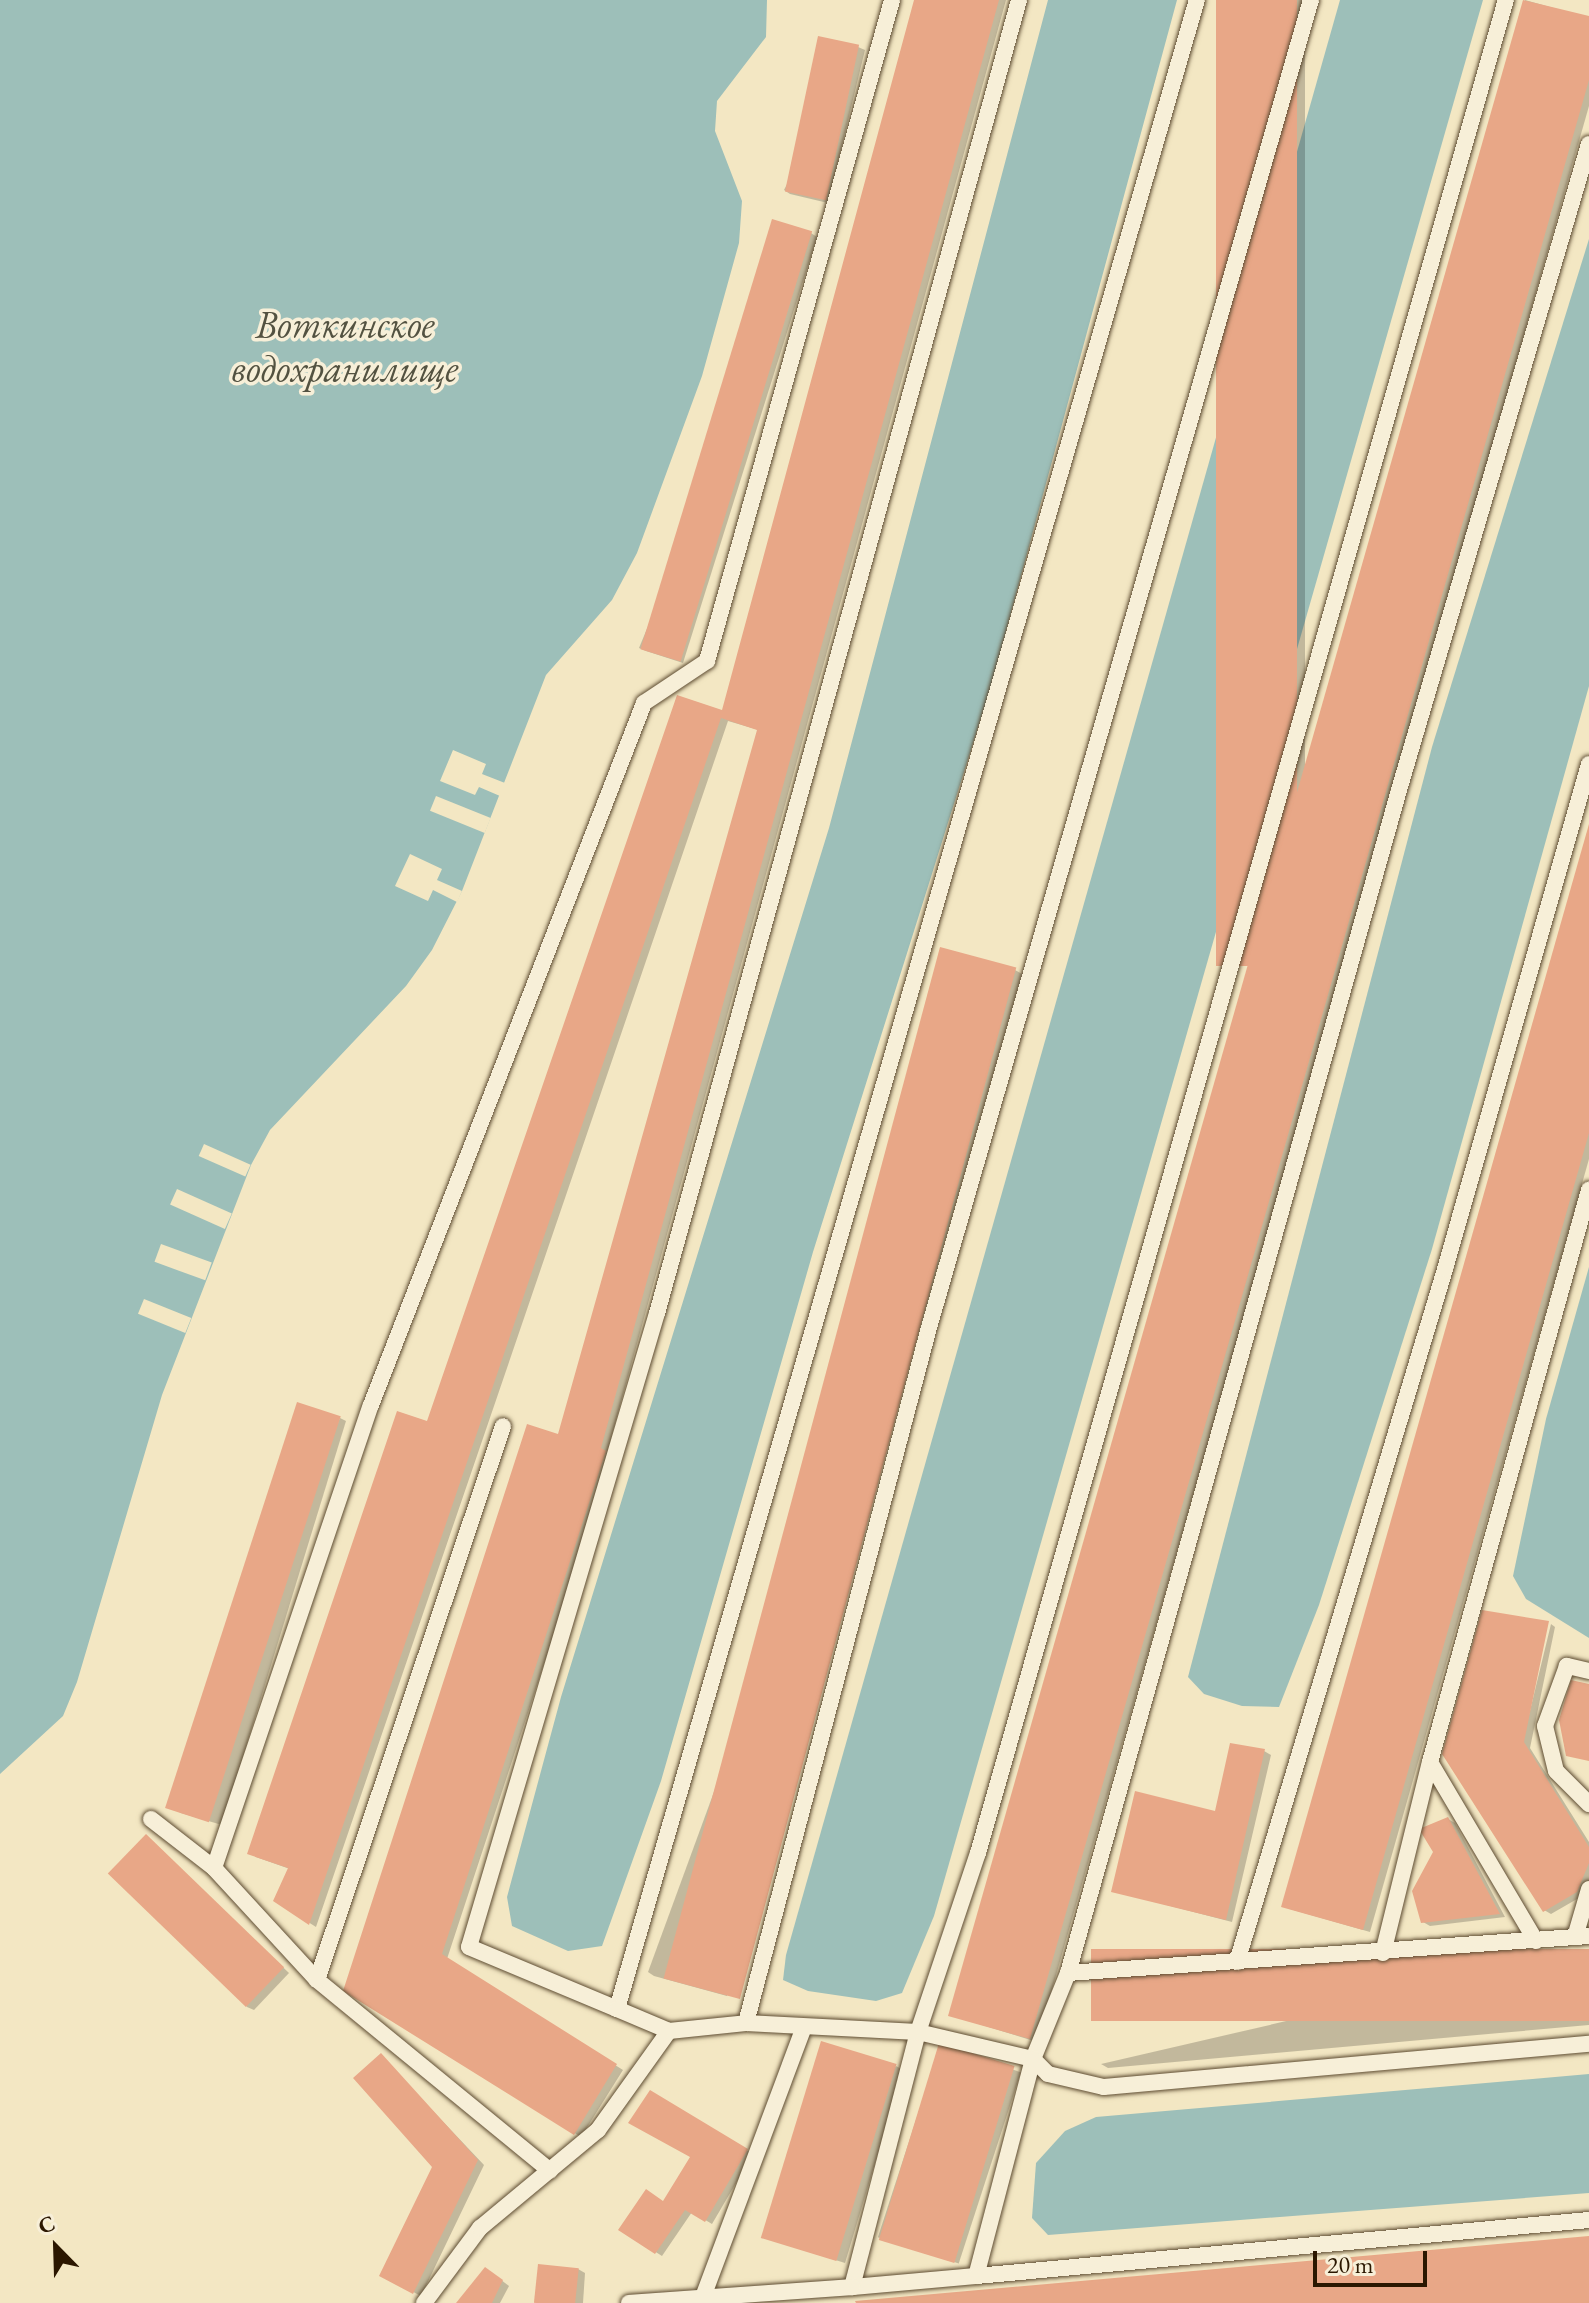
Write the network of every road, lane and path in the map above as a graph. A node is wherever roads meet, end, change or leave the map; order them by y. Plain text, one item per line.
1 (892, 0) edge
2 (1019, 0) edge
3 (1197, 0) edge
4 (1311, 0) edge
5 (1506, 0) edge
6 (1589, 144) edge
7 (1589, 764) edge
8 (1589, 1190) edge
9 (503, 1426) dead end
10 (1589, 1671) edge
11 (1430, 1762) junction
12 (1589, 1804) edge
13 (151, 1819) dead end
14 (214, 1868) junction
15 (1589, 1889) edge
16 (1582, 1937) edge
17 (1536, 1941) junction
18 (1383, 1953) junction
19 (1237, 1962) junction
20 (1068, 1973) junction
21 (317, 1980) junction
22 (617, 2009) junction
23 (746, 2023) junction
24 (804, 2027) junction
25 (669, 2031) junction
26 (918, 2032) junction
27 (1589, 2044) edge
28 (1033, 2059) junction
29 (550, 2171) junction
30 (1589, 2220) edge
31 (976, 2276) junction
32 (852, 2287) junction
33 (703, 2297) junction
34 (424, 2303) edge
35 (629, 2303) edge

1 - 14 lane
2 - 22 lane
3 - 22 lane
4 - 23 lane
5 - 26 lane
6 - 20 lane
7 - 19 lane
8 - 11 lane
9 - 21 lane
10 - 12 lane
11 - 17 lane
11 - 18 lane
13 - 14 lane
14 - 21 lane
15 - 16 lane
16 - 17 lane
17 - 18 lane
18 - 19 lane
19 - 20 lane
20 - 28 lane
21 - 29 lane
22 - 25 lane
23 - 24 lane
23 - 25 lane
24 - 26 lane
24 - 33 lane
25 - 29 lane
26 - 28 lane
26 - 32 lane
27 - 28 lane
28 - 31 lane
29 - 34 lane
30 - 31 lane
31 - 32 lane
32 - 33 lane
33 - 35 lane

